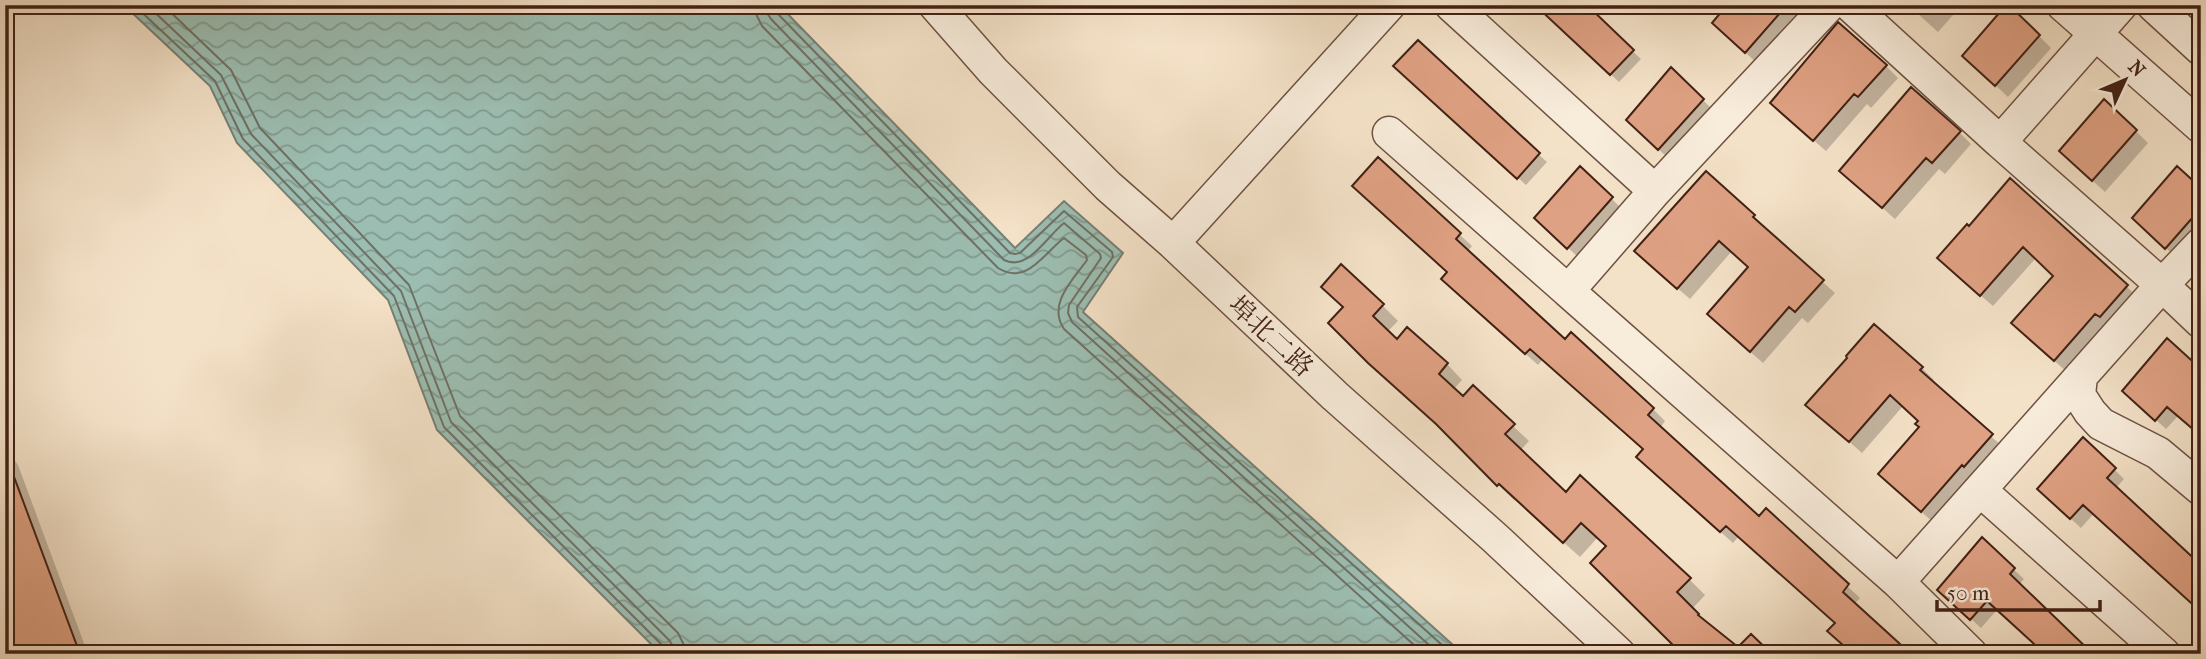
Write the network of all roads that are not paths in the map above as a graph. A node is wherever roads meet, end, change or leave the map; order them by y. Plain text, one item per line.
1 (935, 5) edge
2 (1389, 5) edge
3 (1451, 5) edge
4 (1829, 5) edge
5 (1850, 5) edge
6 (2063, 5) edge
7 (2121, 5) edge
8 (2152, 5) edge
9 (2096, 34) junction
10 (2201, 49) edge
11 (2201, 127) edge
12 (1389, 133) dead end
13 (2000, 142) junction
14 (1655, 191) junction
15 (1172, 243) junction
16 (2201, 244) edge
17 (2162, 285) junction
18 (1568, 291) junction
19 (2201, 322) edge
20 (2081, 376) junction
21 (1980, 489) junction
22 (2201, 489) edge
23 (1898, 582) junction
24 (1619, 654) edge
25 (1971, 654) edge
26 (2164, 654) edge

1 - 15 street, 埠北二路
2 - 15 street
3 - 14 street
4 - 14 street
5 - 13 street
6 - 9 street
7 - 9 street
8 - 10 street
9 - 11 street
9 - 13 street
12 - 18 street
13 - 17 street
14 - 18 street
15 - 24 street, 埠北二路
16 - 17 street
17 - 19 street
17 - 20 street
18 - 23 street
20 - 21 street
20 - 22 street
21 - 23 street
21 - 26 street
23 - 25 street

